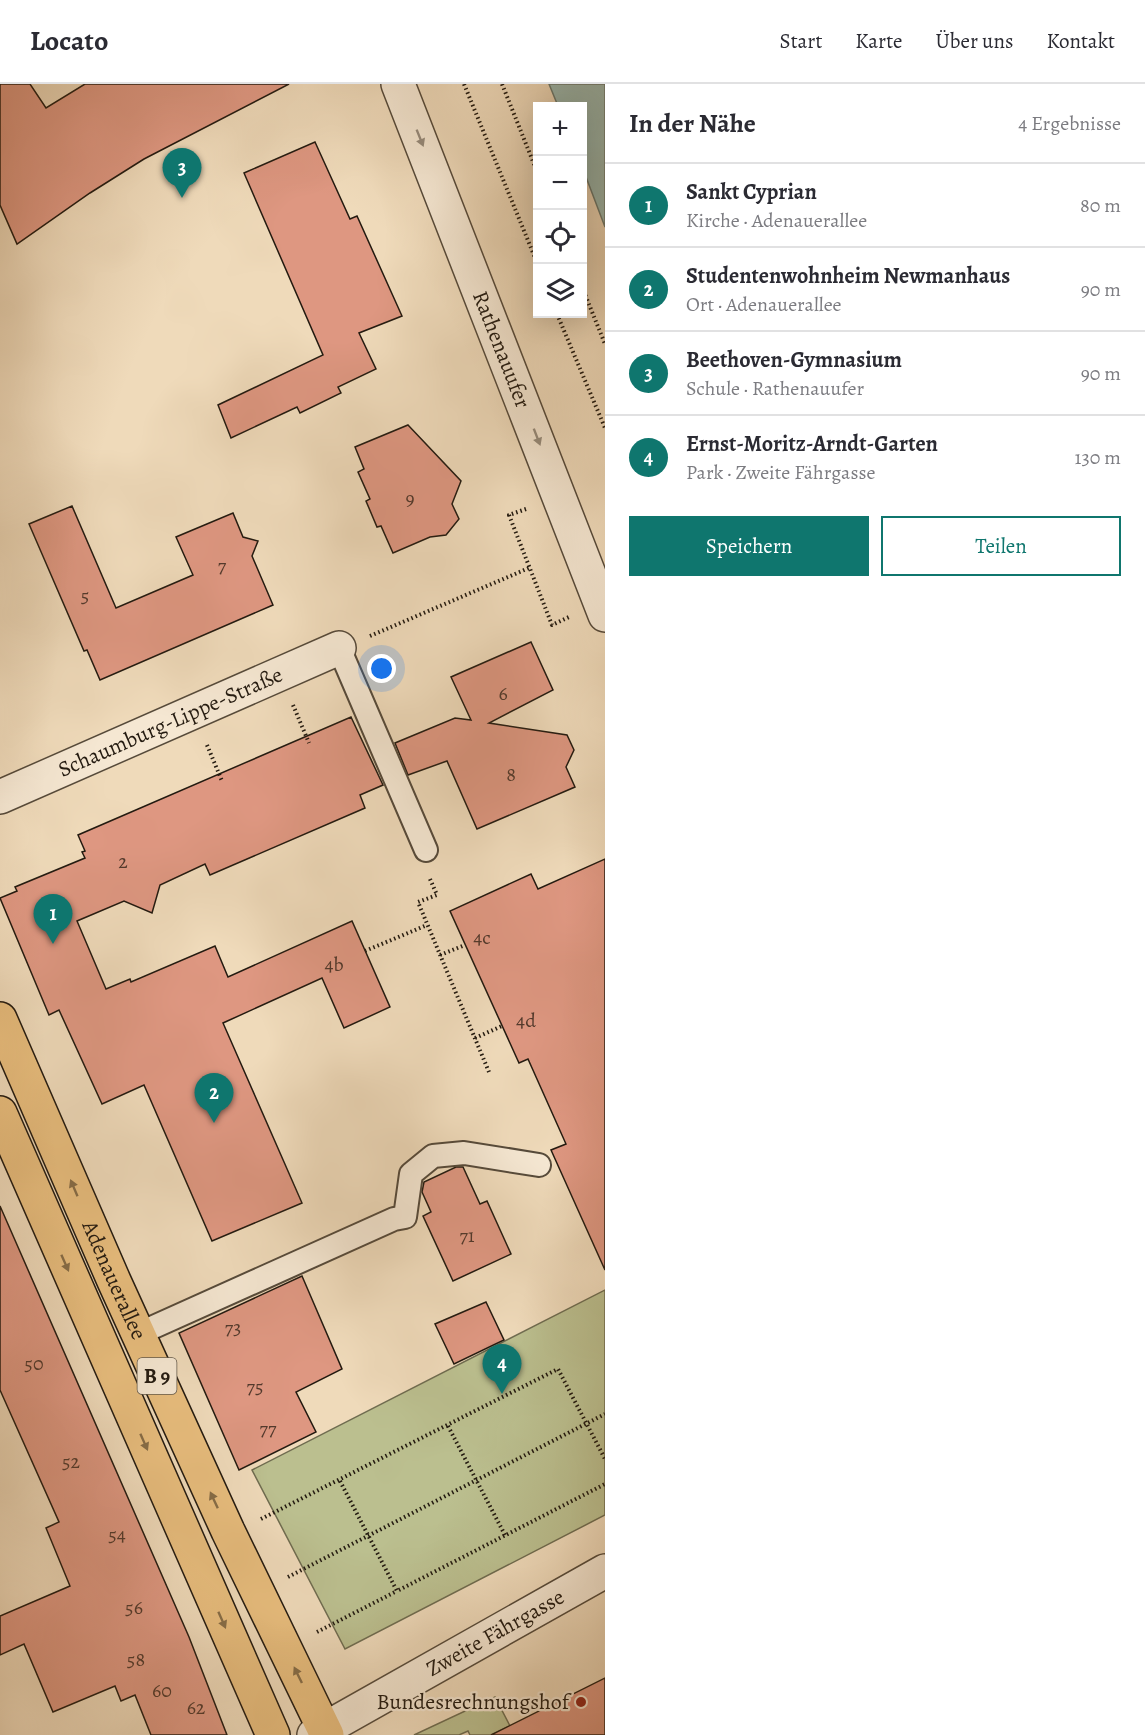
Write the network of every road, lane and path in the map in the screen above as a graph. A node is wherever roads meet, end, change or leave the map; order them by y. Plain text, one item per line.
1 (398, 84) edge
2 (464, 84) edge
3 (502, 84) edge
4 (533, 164) edge
5 (537, 264) edge
6 (587, 299) edge
7 (560, 318) edge
8 (605, 344) edge
9 (605, 428) edge
10 (529, 508) dead end
11 (529, 568) junction
12 (605, 615) edge
13 (571, 616) dead end
14 (403, 622) dead end
15 (339, 648) joint
16 (0, 797) edge
17 (426, 850) joint
18 (427, 926) junction
19 (465, 945) dead end
20 (365, 951) dead end
21 (440, 955) junction
22 (0, 1019) edge
23 (502, 1026) dead end
24 (475, 1038) junction
25 (489, 1072) dead end
26 (2, 1122) edge
27 (539, 1165) dead end
28 (138, 1334) junction
29 (605, 1414) edge
30 (586, 1423) junction
31 (448, 1426) junction
32 (605, 1458) edge
33 (477, 1479) junction
34 (340, 1481) junction
35 (605, 1484) edge
36 (275, 1514) dead end
37 (368, 1535) junction
38 (506, 1537) junction
39 (605, 1571) edge
40 (397, 1591) junction
41 (260, 1592) junction
42 (285, 1649) junction
43 (322, 1733) edge
44 (273, 1735) edge

1 -> 12 street, Rathenauufer
2 - 5 path
3 - 4 path
6 - 8 path
7 - 9 path
10 - 11 path
11 - 13 path
11 - 14 path
15 - 16 street, Schaumburg-Lippe-Straße
15 - 17 lane
17 - 18 path
18 - 20 path
18 - 21 path
19 - 21 path
21 - 24 path
28 -> 22 main road, Adenauerallee / B 9
23 - 24 path
24 - 25 path
26 -> 44 main road, Adenauerallee / B 9
27 - 28 lane
41 -> 28 main road, Adenauerallee / B 9
29 - 30 path
30 - 31 path
30 - 32 path
30 - 33 path
31 - 33 path
31 - 34 path
33 - 37 path
33 - 38 path
34 - 36 path
34 - 37 path
35 - 38 path
37 - 40 path
37 - 41 path
38 - 40 path
39 - 43 street, Zweite Fährgasse
40 - 42 path
41 - 42 main road, Adenauerallee / B 9
43 -> 42 main road, Adenauerallee / B 9

